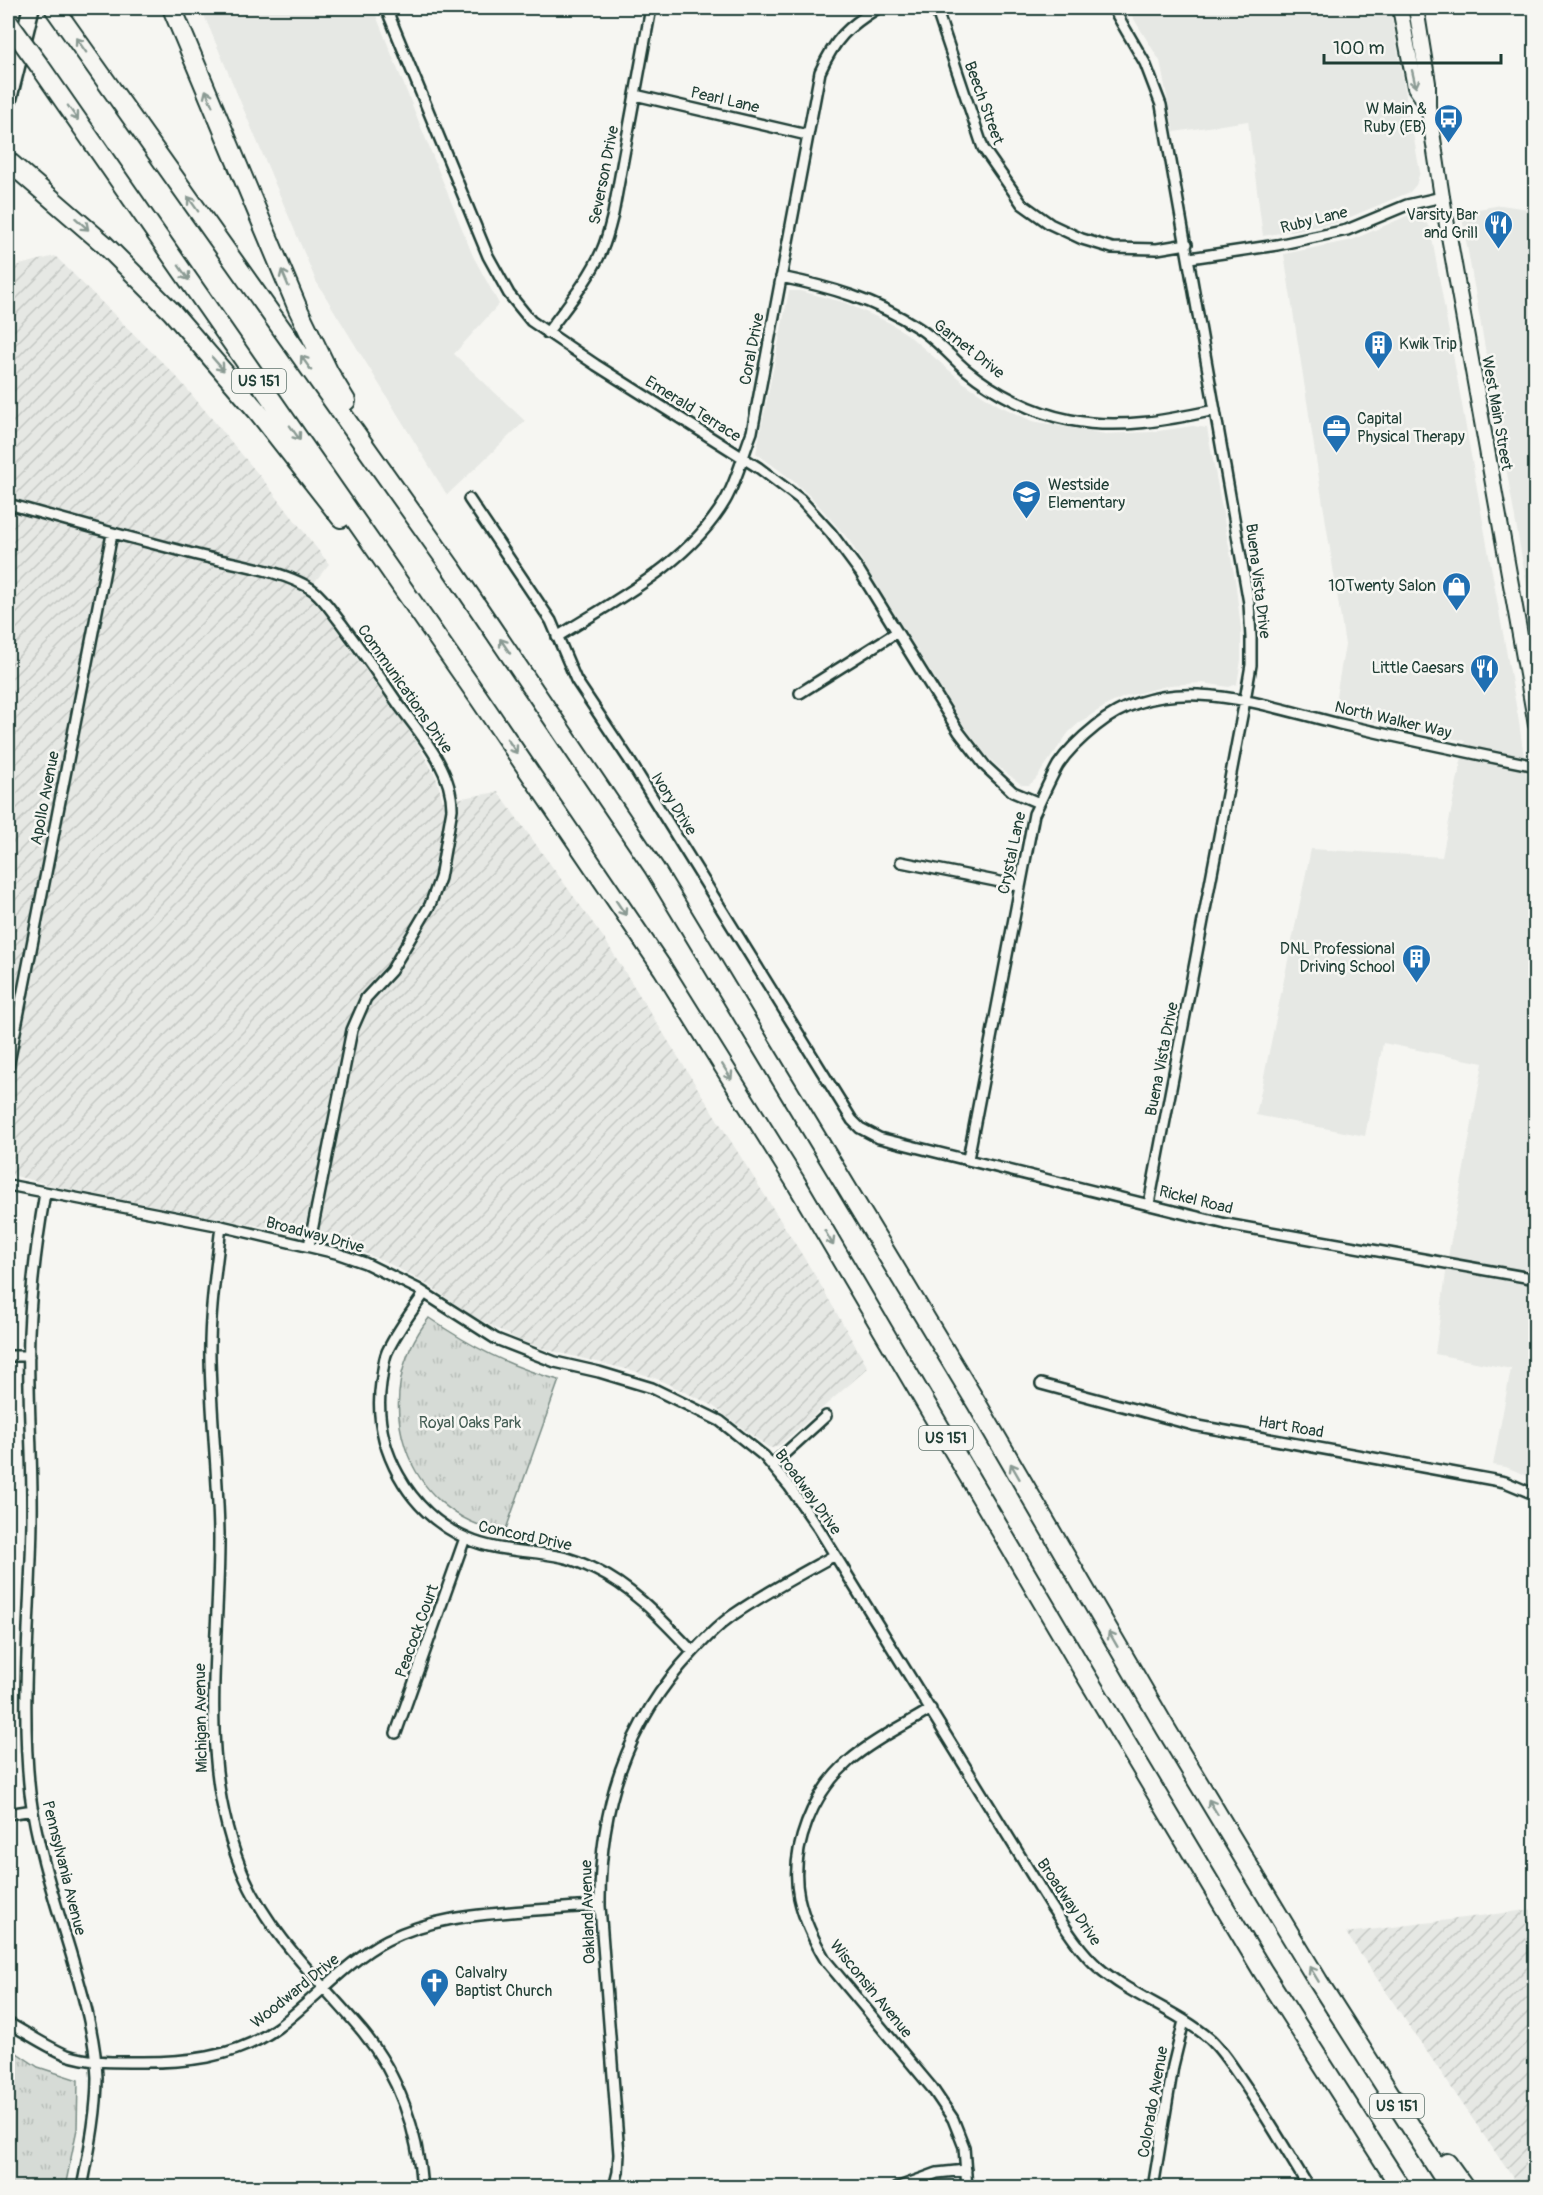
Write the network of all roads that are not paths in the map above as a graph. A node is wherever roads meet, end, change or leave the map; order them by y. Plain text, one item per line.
1 (31, 8) edge
2 (172, 8) edge
3 (386, 8) edge
4 (651, 8) edge
5 (878, 8) edge
6 (936, 8) edge
7 (1113, 8) edge
8 (1400, 8) edge
9 (1416, 8) edge
10 (58, 12) edge
11 (8, 22) edge
12 (635, 95) junction
13 (8, 101) edge
14 (1428, 106) junction
15 (807, 135) junction
16 (8, 161) edge
17 (8, 179) edge
18 (36, 188) junction
19 (1443, 197) junction
20 (1187, 244) junction
21 (1190, 258) junction
22 (781, 277) junction
23 (547, 333) junction
24 (1215, 410) junction
25 (742, 458) junction
26 (469, 499) dead end
27 (8, 504) edge
28 (425, 531) junction
29 (112, 534) junction
30 (897, 632) junction
31 (557, 637) junction
32 (800, 693) dead end
33 (479, 698) junction
34 (1245, 700) junction
35 (1536, 725) edge
36 (1536, 766) edge
37 (1040, 803) junction
38 (901, 862) dead end
39 (1020, 886) junction
40 (8, 1068) edge
41 (856, 1124) joint
42 (968, 1159) junction
43 (8, 1185) edge
44 (45, 1192) junction
45 (1149, 1204) junction
46 (221, 1226) junction
47 (309, 1246) junction
48 (1536, 1279) edge
49 (423, 1293) junction
50 (8, 1356) edge
51 (29, 1356) junction
52 (1041, 1384) dead end
53 (826, 1416) dead end
54 (772, 1464) junction
55 (1536, 1495) edge
56 (465, 1538) junction
57 (835, 1555) junction
58 (693, 1652) junction
59 (931, 1709) junction
60 (396, 1733) dead end
61 (33, 1810) junction
62 (8, 1814) edge
63 (600, 1906) junction
64 (325, 1989) junction
65 (1184, 2021) junction
66 (8, 2022) edge
67 (1345, 2023) junction
68 (95, 2062) junction
69 (966, 2170) junction
70 (82, 2187) edge
71 (422, 2187) edge
72 (614, 2187) edge
73 (896, 2187) edge
74 (967, 2187) edge
75 (1153, 2187) edge
76 (1309, 2187) edge
77 (1401, 2187) edge
78 (1450, 2187) edge
79 (1465, 2187) edge

1 - 13 main road
28 -> 2 highway
3 - 23 street, Emerald Terrace
4 - 12 street, Severson Drive
5 - 15 street, Coral Drive
6 - 20 street, Beech Street
7 - 20 street, Buena Vista Drive
8 -> 14 main road, West Main Street
9 - 14 main road, West Main Street
28 -> 10 highway, US 151
11 -> 33 highway, US 151, bridge
12 - 15 street, Pearl Lane
12 - 23 street, Severson Drive
14 - 19 main road, West Main Street
15 - 22 street, Coral Drive
16 - 18 highway
17 - 18 highway
18 -> 33 highway
19 - 21 street, Ruby Lane
19 - 35 main road, West Main Street
20 - 21 street, Buena Vista Drive
21 - 24 street, Buena Vista Drive
22 - 24 street, Garnet Drive
22 - 25 street, Coral Drive
23 - 25 street, Emerald Terrace
24 - 34 street, Buena Vista Drive
25 - 30 street, Emerald Terrace
25 - 31 street, Coral Drive
26 - 31 street, Ivory Drive
27 - 29 street, Communications Drive
67 -> 28 highway, US 151
29 - 40 street, Apollo Avenue
29 - 47 street, Communications Drive
30 - 32 street
30 - 37 street, Emerald Terrace
31 - 41 street, Ivory Drive
33 -> 77 highway, US 151
34 - 36 street, North Walker Way
34 - 37 street, Crystal Lane
34 - 45 street, Buena Vista Drive
37 - 39 street, Crystal Lane
38 - 39 street
39 - 42 street, Crystal Lane
41 - 42 street, Rickel Road
42 - 45 street, Rickel Road
43 - 44 street, Broadway Drive
44 - 46 street, Broadway Drive
44 - 51 street, Pennsylvania Avenue
45 - 48 street, Rickel Road
46 - 47 street, Broadway Drive
46 - 64 street, Michigan Avenue
47 - 49 street, Broadway Drive
49 - 54 street, Broadway Drive
49 - 56 street, Concord Drive
50 - 51 street
51 - 61 street, Pennsylvania Avenue
52 - 55 street, Hart Road
53 - 54 street
54 - 57 street, Broadway Drive
56 - 58 street, Concord Drive
56 - 60 street, Peacock Court
57 - 58 street, Oakland Avenue
57 - 59 street, Broadway Drive
58 - 63 street, Oakland Avenue
59 - 65 street, Broadway Drive
59 - 69 street, Wisconsin Avenue
61 - 62 street
61 - 68 street, Pennsylvania Avenue
63 - 64 street, Woodward Drive
63 - 72 street, Oakland Avenue
64 - 68 street, Woodward Drive
64 - 71 street, Michigan Avenue
65 - 75 street, Colorado Avenue
65 - 76 street, Broadway Drive
66 - 68 street, Woodward Drive
67 - 78 highway, US 151
67 - 79 highway
68 - 70 street, Pennsylvania Avenue
69 - 73 street
69 - 74 street, Wisconsin Avenue

